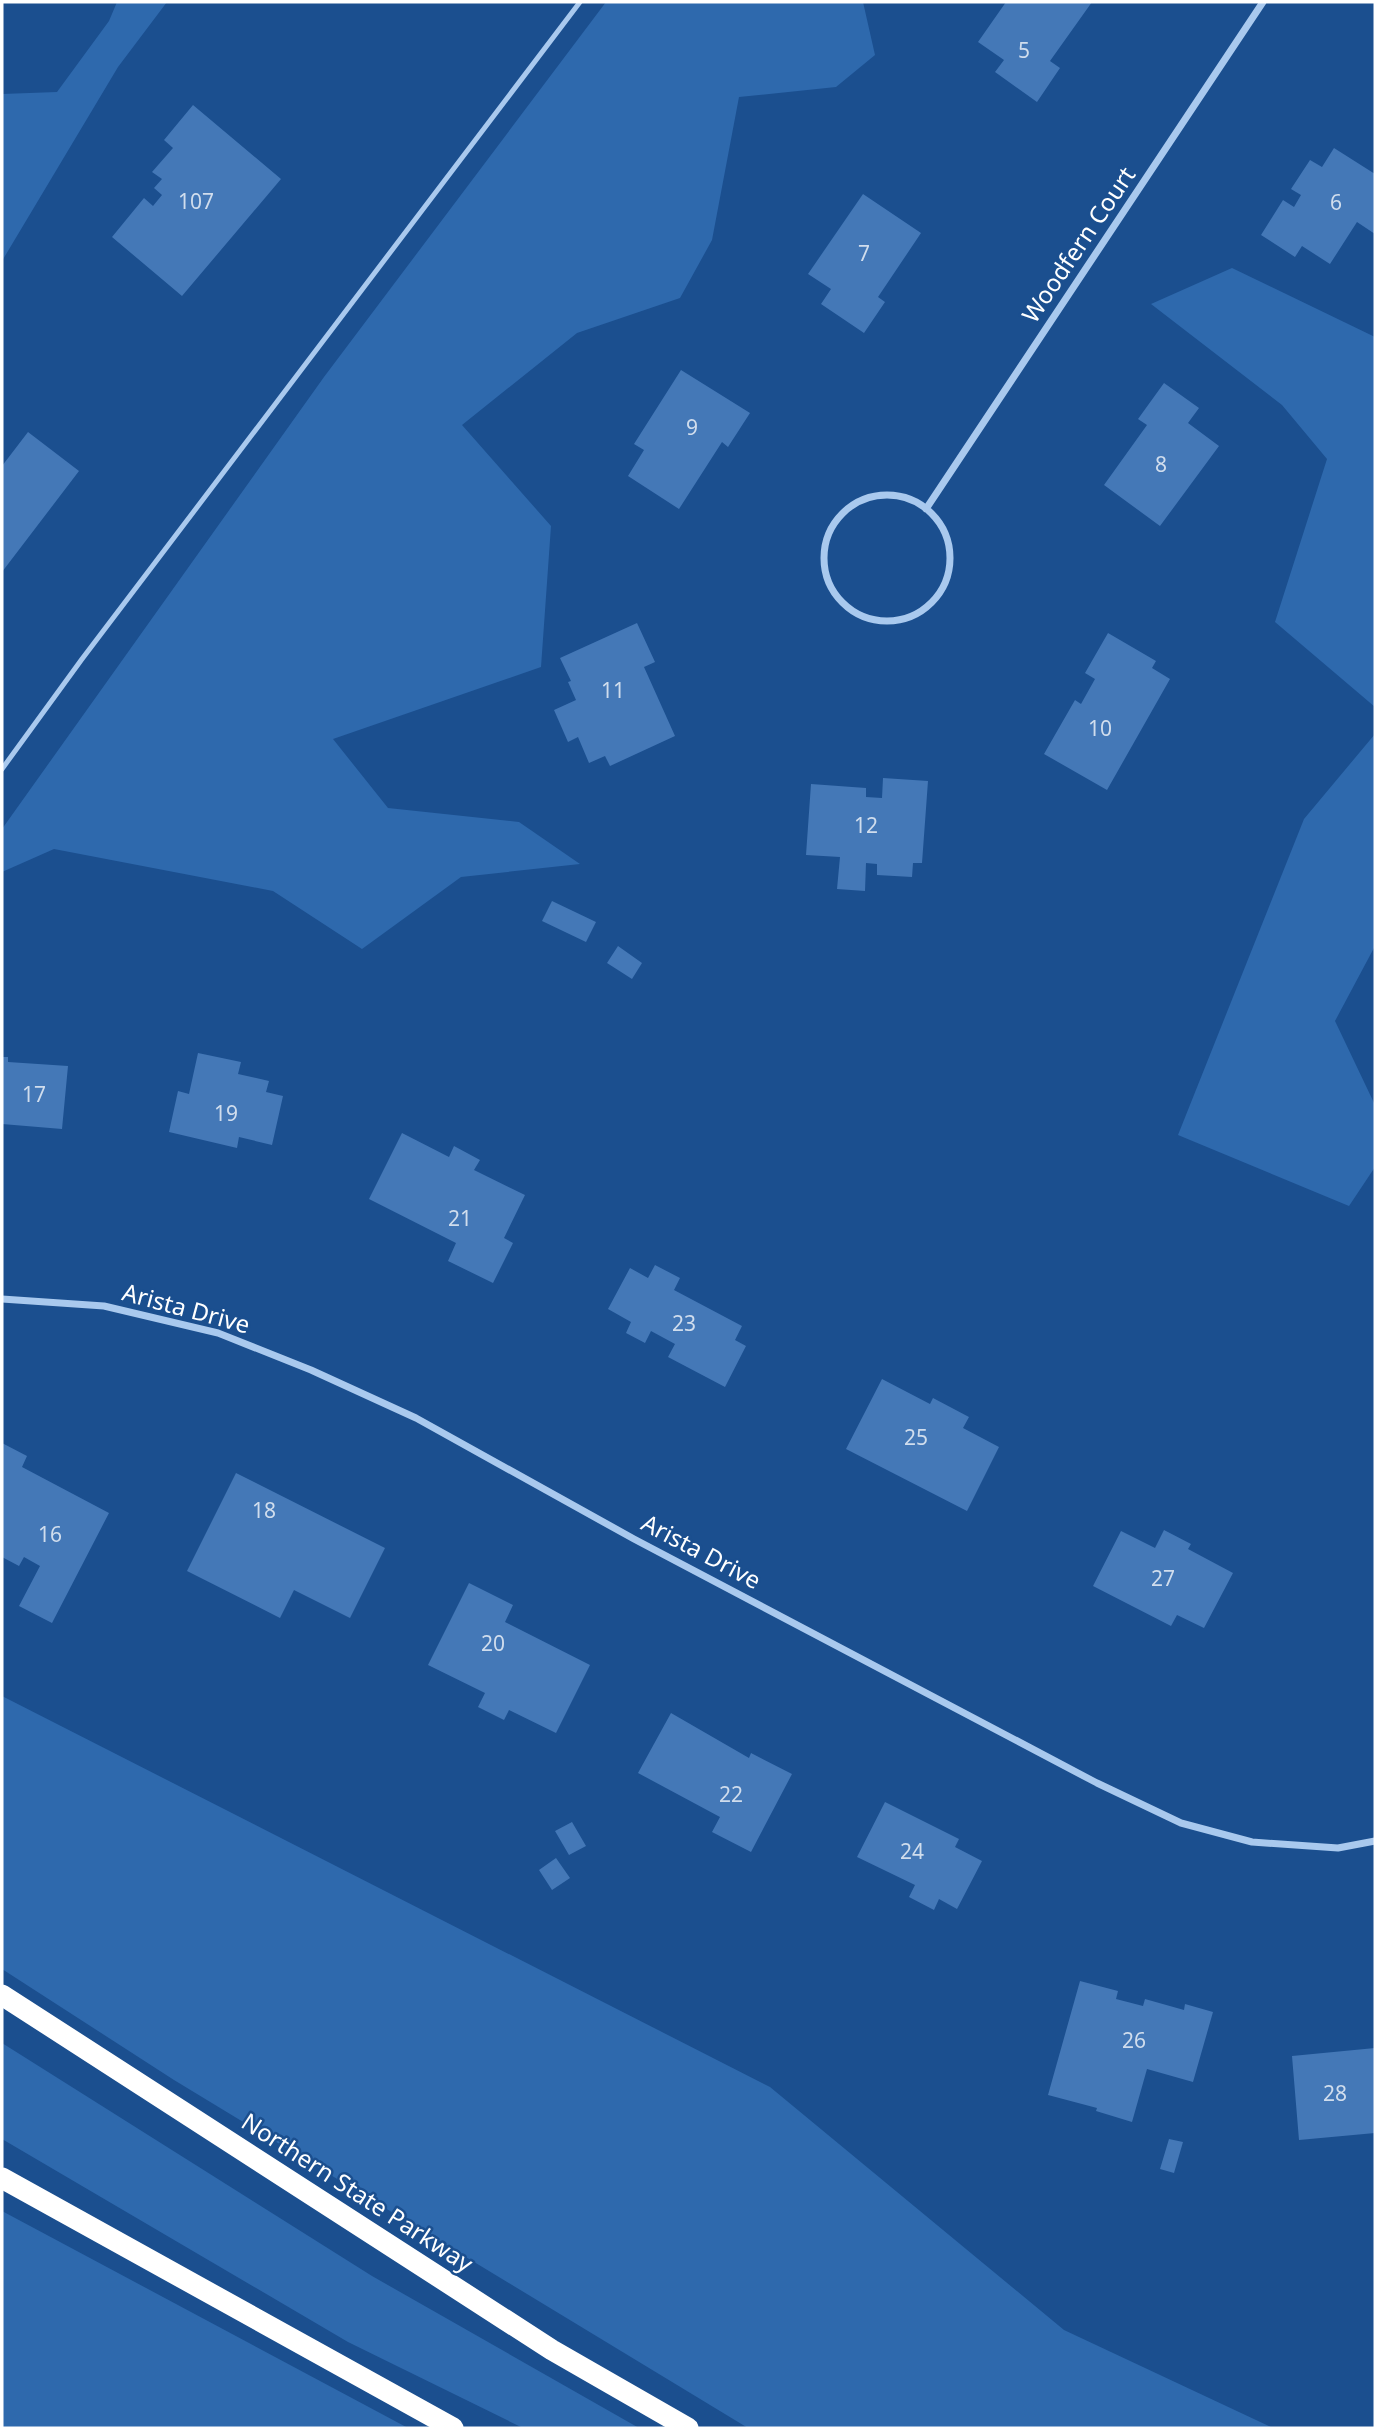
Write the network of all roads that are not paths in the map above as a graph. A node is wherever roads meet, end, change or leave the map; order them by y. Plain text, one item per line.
1 (580, 2) edge
2 (1263, 2) edge
3 (926, 509) junction
4 (2, 769) edge
5 (2, 1299) edge
6 (1375, 1841) edge
7 (2, 1995) edge
8 (2, 2178) edge
9 (453, 2428) edge
10 (688, 2428) edge

1 - 4 lane
2 - 3 street, Woodfern Court
3 - 3 street
5 - 6 street, Arista Drive
7 - 10 highway, Northern State Parkway
8 - 9 highway

